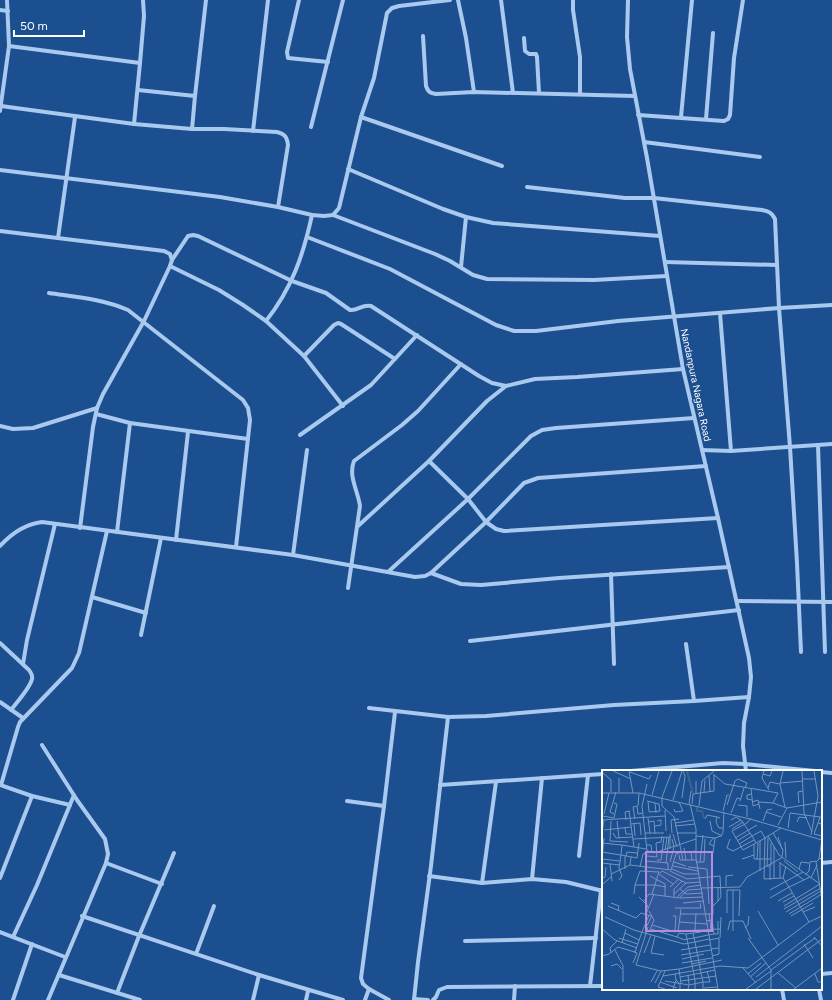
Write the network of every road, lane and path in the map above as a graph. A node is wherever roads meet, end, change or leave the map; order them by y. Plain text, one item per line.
1 (7, 0) edge
2 (143, 0) edge
3 (206, 0) edge
4 (268, 0) edge
5 (299, 0) edge
6 (344, 0) edge
7 (450, 0) edge
8 (458, 0) edge
9 (501, 0) edge
10 (573, 0) edge
11 (628, 0) edge
12 (692, 0) edge
13 (743, 0) edge
14 (0, 10) edge
15 (8, 11) junction
16 (713, 33) dead end
17 (423, 36) dead end
18 (524, 38) dead end
19 (9, 46) junction
20 (328, 62) junction
21 (140, 63) junction
22 (138, 90) junction
23 (474, 92) junction
24 (513, 93) junction
25 (539, 93) junction
26 (580, 94) junction
27 (195, 96) junction
28 (635, 96) junction
29 (0, 106) edge
30 (0, 111) edge
31 (638, 115) junction
32 (76, 117) junction
33 (361, 117) junction
34 (681, 117) junction
35 (706, 119) junction
36 (134, 124) junction
37 (311, 127) dead end
38 (192, 129) junction
39 (253, 131) junction
40 (644, 142) junction
41 (760, 157) dead end
42 (502, 166) dead end
43 (348, 169) junction
44 (0, 170) edge
45 (66, 179) junction
46 (527, 187) dead end
47 (654, 198) junction
48 (278, 207) junction
49 (312, 215) junction
50 (333, 215) junction
51 (466, 218) junction
52 (0, 231) edge
53 (660, 236) junction
54 (307, 237) junction
55 (58, 238) junction
56 (172, 260) junction
57 (665, 262) junction
58 (776, 265) junction
59 (170, 266) junction
60 (461, 267) junction
61 (667, 276) junction
62 (292, 281) junction
63 (49, 293) dead end
64 (832, 305) edge
65 (778, 308) junction
66 (720, 313) junction
67 (674, 317) junction
68 (144, 321) junction
69 (266, 322) junction
70 (416, 335) junction
71 (304, 356) junction
72 (395, 359) junction
73 (461, 364) junction
74 (683, 369) junction
75 (506, 386) junction
76 (343, 406) junction
77 (97, 408) junction
78 (96, 414) junction
79 (694, 418) junction
80 (130, 423) junction
81 (0, 426) edge
82 (188, 432) junction
83 (300, 435) dead end
84 (248, 439) junction
85 (832, 444) edge
86 (818, 445) junction
87 (790, 447) junction
88 (307, 450) dead end
89 (702, 450) junction
90 (731, 451) junction
91 (429, 461) junction
92 (706, 466) junction
93 (468, 499) junction
94 (718, 518) junction
95 (486, 522) junction
96 (55, 524) junction
97 (358, 526) junction
98 (80, 528) junction
99 (107, 531) junction
100 (117, 532) junction
101 (161, 538) junction
102 (176, 540) junction
103 (0, 546) edge
104 (236, 547) junction
105 (293, 555) junction
106 (351, 565) junction
107 (729, 567) junction
108 (388, 572) junction
109 (431, 573) junction
110 (611, 574) junction
111 (348, 588) dead end
112 (92, 597) junction
113 (799, 600) junction
114 (737, 601) junction
115 (824, 601) junction
116 (832, 602) edge
117 (739, 610) junction
118 (146, 613) junction
119 (613, 624) junction
120 (141, 635) dead end
121 (470, 641) dead end
122 (0, 643) edge
123 (686, 644) dead end
124 (801, 652) dead end
125 (825, 652) dead end
126 (23, 664) junction
127 (614, 664) dead end
128 (749, 697) junction
129 (694, 701) junction
130 (0, 702) edge
131 (369, 708) dead end
132 (12, 710) junction
133 (395, 712) junction
134 (448, 717) junction
135 (23, 718) junction
136 (42, 745) dead end
137 (745, 764) junction
138 (681, 769) edge
139 (660, 770) edge
140 (746, 770) edge
141 (795, 770) edge
142 (822, 772) edge
143 (832, 773) edge
144 (602, 774) edge
145 (588, 775) junction
146 (542, 778) junction
147 (496, 782) junction
148 (0, 785) edge
149 (440, 785) junction
150 (74, 795) junction
151 (32, 796) junction
152 (347, 801) dead end
153 (70, 805) junction
154 (384, 806) junction
155 (174, 853) dead end
156 (579, 856) dead end
157 (832, 862) edge
158 (106, 863) junction
159 (822, 864) edge
160 (429, 876) junction
161 (0, 878) edge
162 (532, 879) junction
163 (482, 883) junction
164 (162, 884) junction
165 (602, 890) edge
166 (214, 906) dead end
167 (82, 916) junction
168 (0, 932) edge
169 (139, 936) junction
170 (13, 937) junction
171 (596, 938) junction
172 (465, 941) dead end
173 (32, 944) junction
174 (196, 954) junction
175 (65, 957) junction
176 (832, 973) edge
177 (59, 974) junction
178 (822, 974) edge
179 (259, 975) junction
180 (515, 986) junction
181 (590, 986) junction
182 (602, 986) edge
183 (369, 989) junction
184 (782, 990) edge
185 (820, 990) edge
186 (308, 991) junction
187 (117, 993) junction
188 (414, 999) edge
189 (13, 1000) edge
190 (48, 1000) edge
191 (140, 1000) edge
192 (253, 1000) edge
193 (306, 1000) edge
194 (343, 1000) edge
195 (365, 1000) edge
196 (389, 1000) edge
197 (428, 1000) edge
198 (433, 1000) edge
199 (514, 1000) edge
200 (784, 1000) edge
201 (821, 1000) edge

1 - 15 street
2 - 21 street
3 - 27 street
4 - 39 street
5 - 20 street
6 - 20 street
7 - 33 street
8 - 23 street
9 - 24 street
10 - 26 street
11 - 28 street, Nandanpura Nagara Road
12 - 34 street
13 - 35 street
14 - 15 street
15 - 19 street
16 - 35 street
17 - 23 street
18 - 25 street
19 - 21 street
19 - 29 street
20 - 37 street
21 - 22 street
22 - 27 street
22 - 36 street
23 - 24 street
24 - 25 street
25 - 26 street
26 - 28 street
27 - 38 street
28 - 31 street, Nandanpura Nagara Road
29 - 30 street
29 - 32 street
31 - 34 street
31 - 40 street, Nandanpura Nagara Road
32 - 36 street
32 - 45 street
33 - 42 street
33 - 43 street
34 - 35 street
36 - 38 street
38 - 39 street
39 - 48 street
40 - 41 street
40 - 47 street, Nandanpura Nagara Road
43 - 50 street
43 - 51 street
44 - 45 street
45 - 48 street
45 - 55 street
46 - 47 street
47 - 53 street, Nandanpura Nagara Road
47 - 58 street
48 - 49 street
49 - 50 street
49 - 54 street
50 - 60 street
51 - 53 street
51 - 60 street
52 - 55 street
53 - 57 street, Nandanpura Nagara Road
54 - 62 street
54 - 67 street
55 - 56 street
56 - 59 street
56 - 62 street
57 - 58 street
57 - 61 street, Nandanpura Nagara Road
58 - 65 street
59 - 68 street
59 - 69 street
60 - 61 street
61 - 67 street, Nandanpura Nagara Road
62 - 69 street
62 - 70 street
63 - 68 street
64 - 65 street
65 - 66 street
65 - 87 street
66 - 67 street
66 - 90 street
67 - 74 street, Nandanpura Nagara Road
68 - 77 street
68 - 84 street
69 - 71 street
70 - 72 street
70 - 73 street
71 - 72 street
71 - 76 street
72 - 76 street
73 - 75 street
73 - 97 street
74 - 75 street
74 - 79 street, Nandanpura Nagara Road
75 - 91 street
76 - 83 street
77 - 78 street
77 - 81 street
78 - 80 street
78 - 98 street
79 - 89 street, Nandanpura Nagara Road
79 - 93 street
80 - 82 street
80 - 100 street
82 - 84 street
82 - 102 street
84 - 104 street
85 - 86 street
86 - 87 street
86 - 115 street
87 - 90 street
87 - 113 street
88 - 105 street
89 - 90 street
89 - 92 street, Nandanpura Nagara Road
91 - 93 street
91 - 97 street
92 - 94 street, Nandanpura Nagara Road
92 - 95 street
93 - 95 street
93 - 108 street
94 - 95 street
94 - 107 street, Nandanpura Nagara Road
95 - 109 street
96 - 98 street
96 - 103 street
96 - 126 street
97 - 106 street
98 - 99 street
99 - 100 street
99 - 112 street
100 - 101 street
101 - 102 street
101 - 118 street
102 - 104 street
104 - 105 street
105 - 106 street
106 - 108 street
106 - 111 street
107 - 110 street
107 - 114 street, Nandanpura Nagara Road
108 - 109 street
109 - 110 street
110 - 119 street
112 - 118 street
112 - 135 street
113 - 114 street
113 - 115 street
113 - 124 street
114 - 117 street, Nandanpura Nagara Road
115 - 116 street
115 - 125 street
117 - 119 street
117 - 128 street, Nandanpura Nagara Road
118 - 120 street
119 - 121 street
119 - 127 street
122 - 126 street
123 - 129 street
126 - 132 street
128 - 129 street
128 - 137 street, Nandanpura Nagara Road
129 - 134 street
130 - 132 street
131 - 133 street
132 - 135 street
133 - 134 street
133 - 154 street
134 - 149 street
135 - 148 street
136 - 150 street
137 - 138 street
137 - 140 street, Nandanpura Nagara Road
137 - 141 street
138 - 139 street
142 - 143 street
144 - 145 street
145 - 146 street
145 - 156 street
146 - 147 street
146 - 162 street
147 - 149 street
147 - 163 street
148 - 151 street
149 - 160 street
150 - 153 street
150 - 158 street
151 - 153 street
151 - 161 street
152 - 154 street
153 - 170 street
154 - 183 street
155 - 164 street
157 - 159 street
158 - 164 street
158 - 167 street
160 - 163 street
160 - 188 street
162 - 163 street
162 - 165 street
164 - 169 street
165 - 171 street
166 - 174 street
167 - 169 street
167 - 175 street
168 - 170 street
169 - 174 street
169 - 187 street
170 - 173 street
171 - 172 street
171 - 181 street
173 - 175 street
173 - 189 street
174 - 179 street
175 - 177 street
176 - 178 street
177 - 187 street
177 - 190 street
179 - 186 street
179 - 192 street
180 - 181 street
180 - 198 street
180 - 199 street
181 - 182 street
183 - 195 street
183 - 196 street
184 - 200 street
185 - 201 street
186 - 193 street
186 - 194 street
187 - 191 street
188 - 197 street

